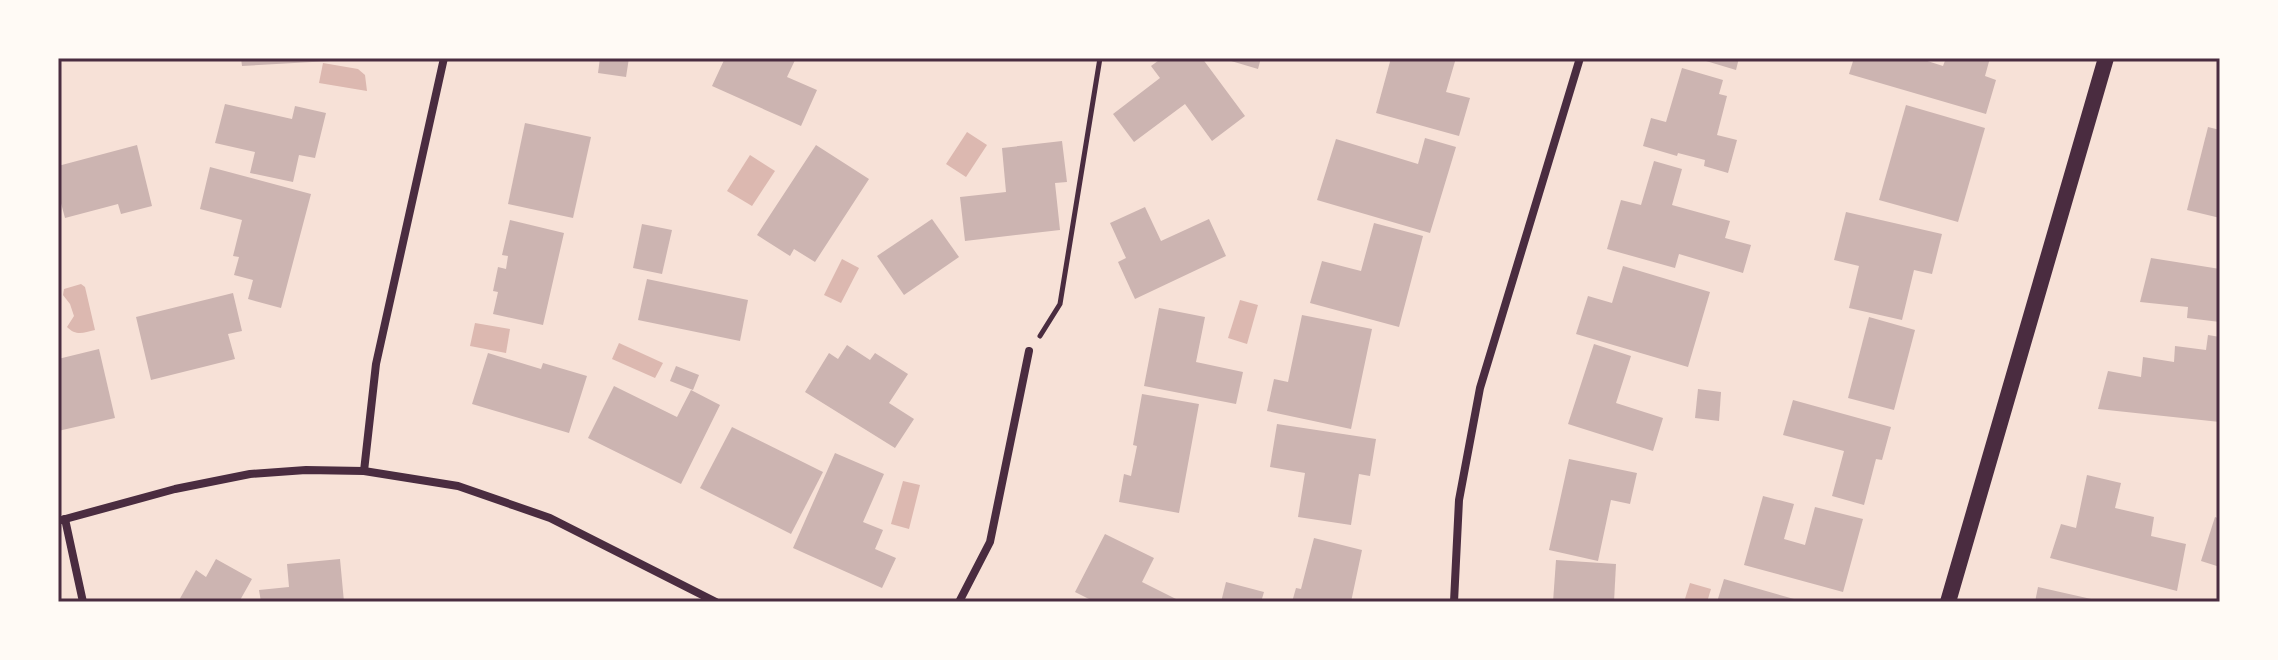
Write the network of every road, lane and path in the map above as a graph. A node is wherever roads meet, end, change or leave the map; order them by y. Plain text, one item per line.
1 (444, 58) edge
2 (1100, 58) edge
3 (1580, 58) edge
4 (2106, 58) edge
5 (1029, 351) joint
6 (364, 471) junction
7 (61, 520) edge
8 (83, 602) edge
9 (716, 602) edge
10 (959, 602) edge
11 (1454, 602) edge
12 (1948, 602) edge

1 - 6 street
2 - 5 path
3 - 11 street
4 - 12 main road
5 - 10 street
6 - 7 street
6 - 9 street
7 - 8 street

